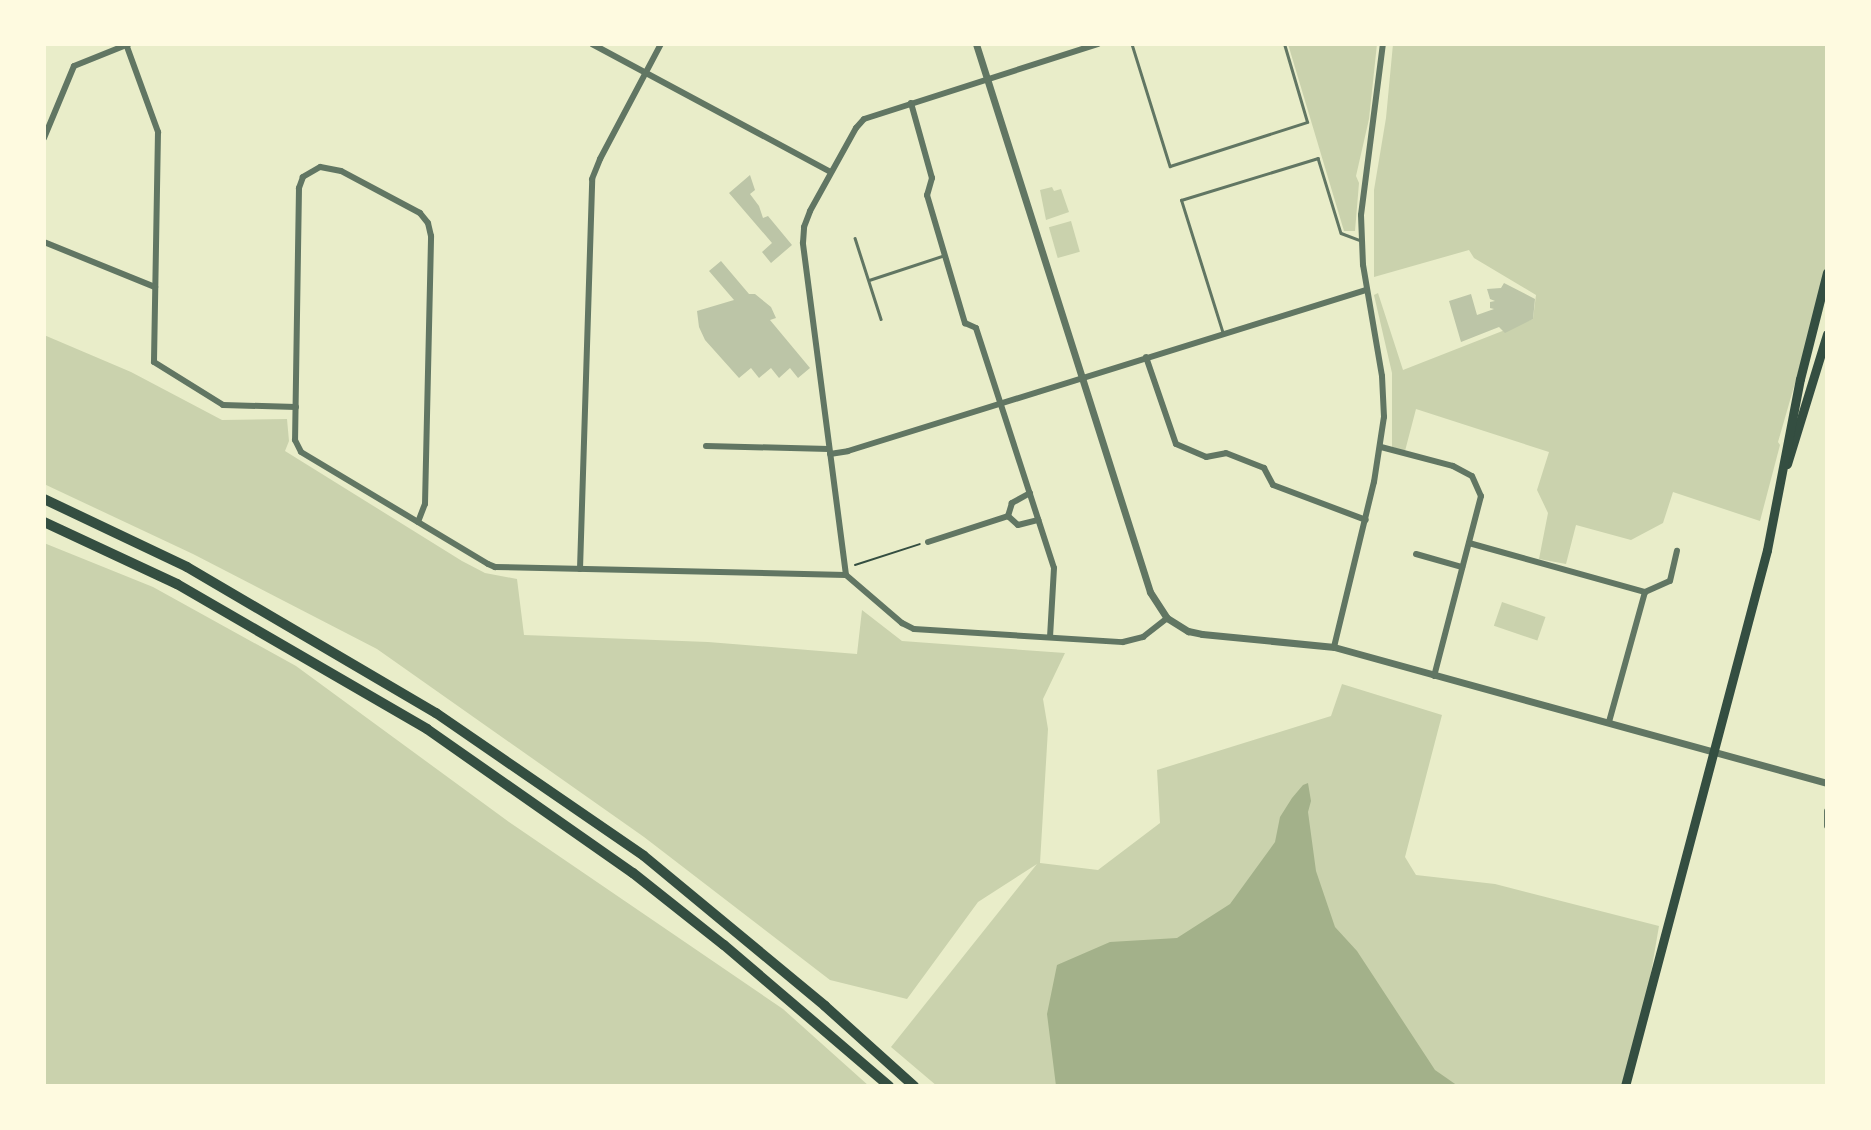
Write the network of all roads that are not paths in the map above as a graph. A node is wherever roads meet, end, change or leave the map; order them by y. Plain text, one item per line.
1 (127, 44) edge
2 (592, 44) edge
3 (662, 44) edge
4 (976, 44) edge
5 (1098, 44) edge
6 (1132, 44) edge
7 (1284, 44) edge
8 (1383, 44) edge
9 (646, 73) junction
10 (989, 79) junction
11 (911, 103) junction
12 (44, 138) edge
13 (831, 172) junction
14 (855, 238) dead end
15 (44, 242) edge
16 (1362, 242) junction
17 (945, 255) junction
18 (1827, 272) edge
19 (869, 280) junction
20 (155, 287) junction
21 (1366, 290) junction
22 (881, 319) dead end
23 (1223, 334) junction
24 (1827, 334) edge
25 (1146, 357) junction
26 (1082, 377) junction
27 (1000, 401) junction
28 (296, 407) junction
29 (706, 446) dead end
30 (1381, 447) junction
31 (829, 451) junction
32 (1030, 494) junction
33 (1776, 495) junction
34 (44, 499) edge
35 (1008, 516) junction
36 (1038, 520) junction
37 (1366, 520) junction
38 (44, 522) edge
39 (418, 522) junction
40 (928, 542) road end
41 (1469, 543) junction
42 (1677, 551) dead end
43 (1416, 554) dead end
44 (1462, 566) junction
45 (580, 569) junction
46 (846, 575) junction
47 (1644, 592) junction
48 (1167, 618) junction
49 (1050, 636) junction
50 (1334, 647) junction
51 (1434, 676) junction
52 (1609, 722) junction
53 (1714, 750) junction
54 (1827, 783) edge
55 (1827, 811) edge
56 (1827, 826) edge
57 (889, 1086) edge
58 (914, 1086) edge
59 (1625, 1086) edge

1 - 12 street
1 - 20 street
2 - 9 street
3 - 9 street
4 - 10 street
5 - 10 street
6 - 7 lane
8 - 16 street
9 - 13 street
9 - 45 street
10 - 11 street
10 - 26 street
11 - 13 street
11 - 17 street
13 - 31 street
14 - 19 lane
15 - 20 street
16 - 21 street
16 - 23 lane
17 - 19 lane
17 - 27 street
18 - 33 main road
19 - 22 lane
20 - 28 street
21 - 23 street
21 - 30 street
23 - 25 street
24 - 33 main road
25 - 26 street
25 - 37 street
26 - 27 street
26 - 48 street
27 - 31 street
27 - 32 street
28 - 39 street
28 - 39 street
29 - 31 street
30 - 37 street
30 - 41 street
31 - 46 street
32 - 35 street
32 - 36 street
33 - 53 main road
34 - 58 highway
35 - 36 street
35 - 40 street
36 - 49 street
37 - 50 street
38 - 57 highway
39 - 45 street
41 - 44 street
41 - 47 street
42 - 47 street
43 - 44 street
44 - 51 street
45 - 46 street
46 - 49 street
47 - 52 street
48 - 49 street
48 - 50 street
50 - 51 street
51 - 52 street
52 - 53 street
53 - 54 street
53 - 59 main road
55 - 56 street

